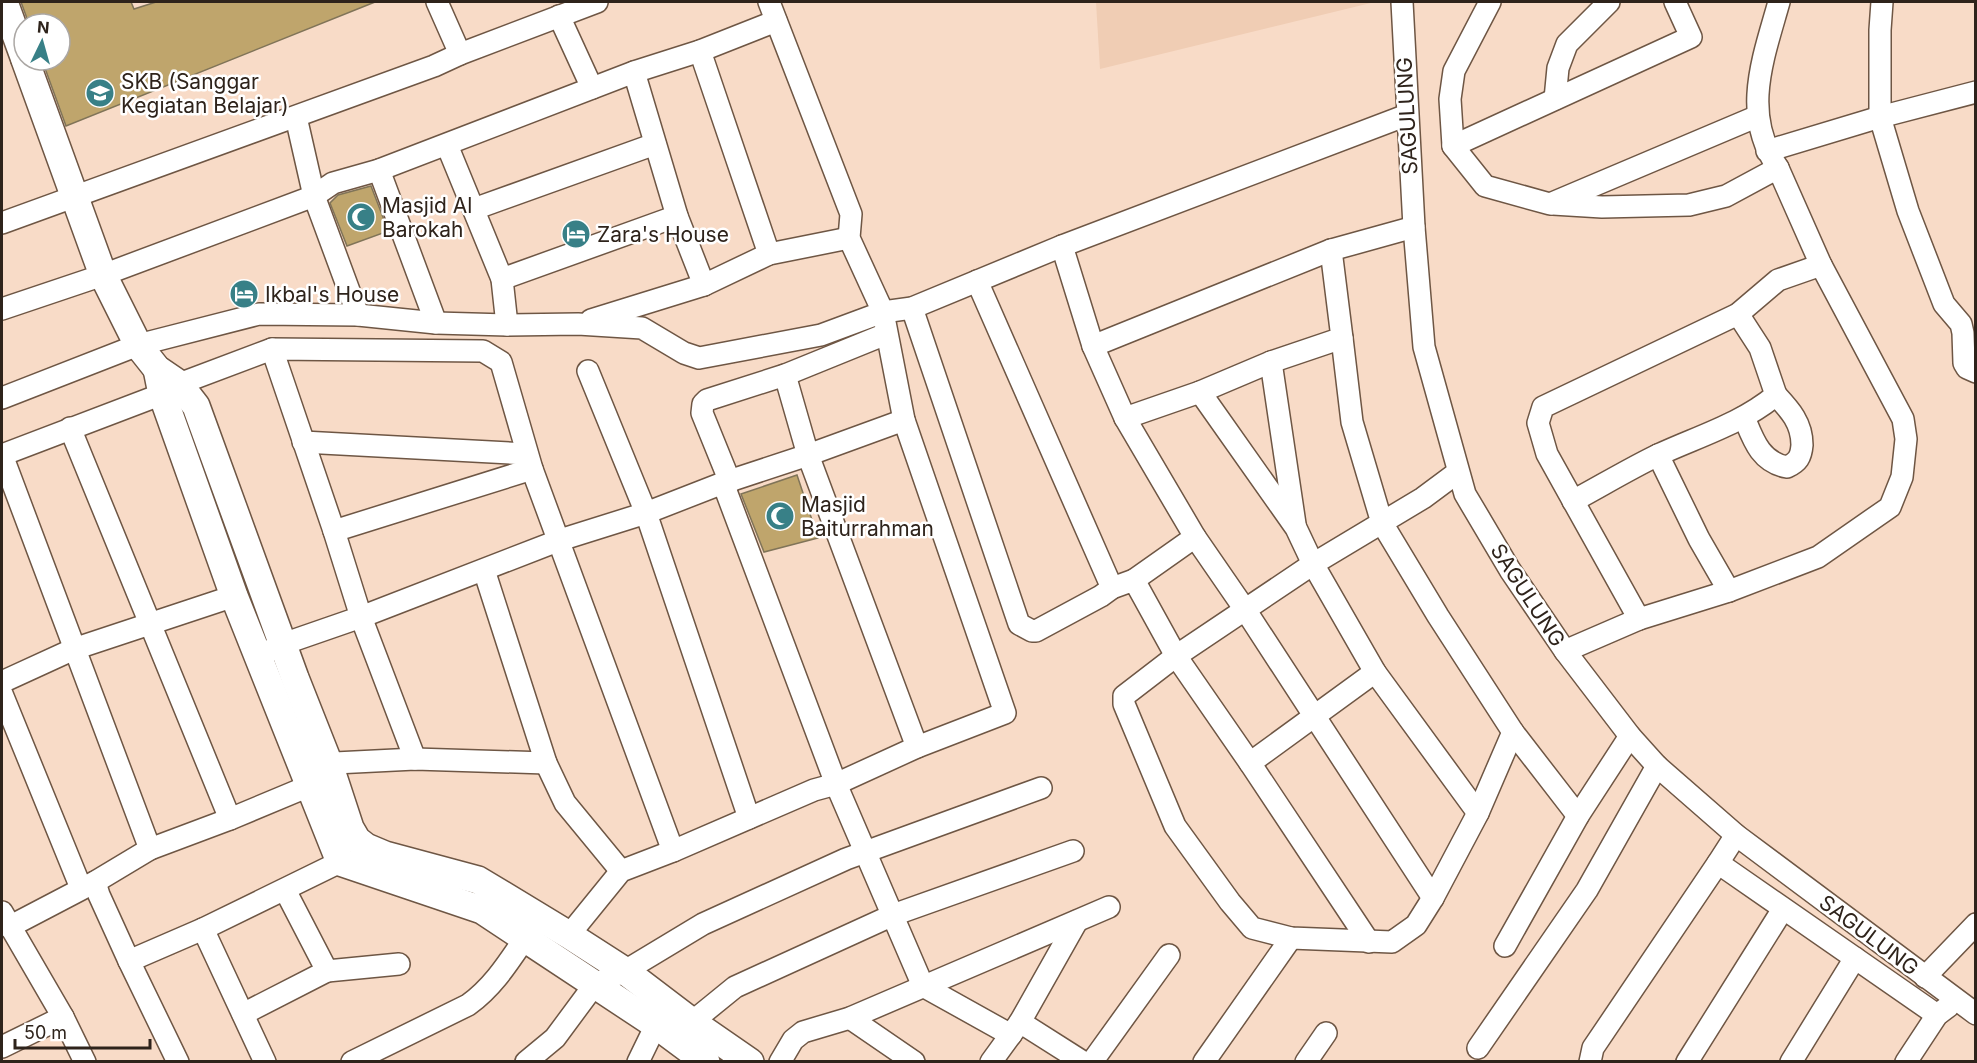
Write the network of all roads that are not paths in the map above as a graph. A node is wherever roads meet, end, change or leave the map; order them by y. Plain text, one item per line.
1 (4, 2) edge
2 (436, 2) edge
3 (597, 2) edge
4 (1402, 2) edge
5 (1490, 2) edge
6 (1609, 2) edge
7 (1675, 2) edge
8 (1779, 2) edge
9 (1882, 2) edge
10 (772, 11) edge
11 (559, 16) junction
12 (12, 23) edge
13 (700, 51) junction
14 (460, 54) junction
15 (30, 72) edge
16 (634, 72) junction
17 (592, 88) junction
18 (1976, 92) edge
19 (1555, 99) junction
20 (1407, 115) junction
21 (1758, 116) junction
22 (296, 117) junction
23 (1880, 117) junction
24 (654, 144) junction
25 (447, 145) junction
26 (1454, 146) junction
27 (1773, 159) junction
28 (379, 170) junction
29 (314, 196) junction
30 (74, 197) junction
31 (1550, 204) junction
32 (474, 209) junction
33 (677, 216) junction
34 (2, 223) edge
35 (1414, 227) junction
36 (849, 238) junction
37 (1062, 246) junction
38 (1331, 250) junction
39 (769, 254) junction
40 (1821, 265) junction
41 (103, 275) junction
42 (502, 279) junction
43 (977, 281) junction
44 (704, 285) junction
45 (912, 308) junction
46 (2, 309) edge
47 (882, 312) junction
48 (1738, 314) junction
49 (358, 315) junction
50 (436, 323) junction
51 (578, 324) junction
52 (507, 325) junction
53 (886, 334) junction
54 (1342, 338) junction
55 (138, 345) junction
56 (1093, 346) junction
57 (272, 349) junction
58 (1270, 362) junction
59 (588, 371) dead end
60 (1976, 372) edge
61 (785, 375) junction
62 (1200, 392) junction
63 (173, 394) junction
64 (1776, 395) junction
65 (2, 398) edge
66 (1744, 417) junction
67 (1125, 418) junction
68 (904, 420) junction
69 (70, 428) junction
70 (303, 442) junction
71 (2, 455) edge
72 (808, 455) junction
73 (1658, 455) junction
74 (530, 461) junction
75 (1458, 472) junction
76 (727, 482) junction
77 (1573, 501) junction
78 (646, 513) junction
79 (1382, 523) junction
80 (1296, 528) junction
81 (334, 531) junction
82 (1195, 537) junction
83 (560, 540) junction
84 (1313, 564) junction
85 (484, 570) junction
86 (1134, 580) junction
87 (1112, 588) junction
88 (1729, 591) junction
89 (234, 596) junction
90 (1246, 611) junction
91 (361, 617) junction
92 (1639, 619) junction
93 (151, 622) junction
94 (283, 644) junction
95 (74, 649) junction
96 (1565, 651) junction
97 (259, 656) junction
98 (1176, 656) junction
99 (1375, 672) junction
100 (2, 682) edge
101 (2, 694) edge
102 (1314, 715) junction
103 (1513, 732) junction
104 (1630, 736) junction
105 (917, 747) junction
106 (415, 759) junction
107 (546, 763) junction
108 (1250, 763) junction
109 (329, 764) junction
110 (1657, 766) junction
111 (836, 784) junction
112 (1041, 789) dead end
113 (317, 790) junction
114 (1478, 813) junction
115 (1578, 816) junction
116 (749, 818) junction
117 (230, 819) junction
118 (1736, 835) junction
119 (150, 849) junction
120 (673, 851) junction
121 (1073, 851) dead end
122 (865, 852) junction
123 (340, 862) junction
124 (1718, 863) junction
125 (621, 871) junction
126 (88, 885) junction
127 (285, 890) junction
128 (1433, 898) junction
129 (1109, 907) dead end
130 (1784, 909) junction
131 (892, 915) junction
132 (1077, 921) junction
133 (1976, 924) edge
134 (203, 928) junction
135 (7, 931) edge
136 (569, 935) junction
137 (525, 938) junction
138 (1291, 938) junction
139 (1369, 942) junction
140 (1505, 946) dead end
141 (1169, 955) dead end
142 (1855, 958) junction
143 (129, 961) junction
144 (399, 964) dead end
145 (327, 971) junction
146 (625, 971) junction
147 (1925, 977) junction
148 (596, 984) junction
149 (923, 986) junction
150 (1956, 1000) junction
151 (243, 1014) junction
152 (1976, 1014) edge
153 (1937, 1015) junction
154 (63, 1017) junction
155 (850, 1018) junction
156 (692, 1022) junction
157 (657, 1025) junction
158 (1016, 1029) junction
159 (1326, 1033) dead end
160 (2, 1047) edge
161 (1478, 1048) dead end
162 (360, 1060) edge
163 (85, 1062) edge
164 (178, 1062) edge
165 (265, 1062) edge
166 (526, 1062) edge
167 (638, 1062) edge
168 (706, 1062) edge
169 (750, 1062) edge
170 (780, 1062) edge
171 (914, 1062) edge
172 (991, 1062) edge
173 (1083, 1062) edge
174 (1092, 1062) edge
175 (1204, 1062) edge
176 (1306, 1062) edge
177 (1590, 1062) edge
178 (1687, 1062) edge
179 (1791, 1062) edge
180 (1906, 1062) edge

1 - 12 street
2 - 14 street
3 - 11 street
4 - 20 street, SAGULUNG
5 - 26 street
6 - 19 street
7 - 19 street
8 - 21 street
9 - 23 street
10 - 13 street
10 - 36 street
11 - 14 street
11 - 17 street
13 - 16 street
13 - 39 street
14 - 22 street
15 - 30 street
16 - 17 street
16 - 24 street
17 - 25 street
18 - 23 street
19 - 26 street
20 - 35 street, SAGULUNG
20 - 37 street
21 - 27 street
21 - 31 street
22 - 29 street
22 - 30 street
23 - 27 street
23 - 60 street
24 - 32 street
24 - 33 street
25 - 28 street
25 - 32 street
26 - 31 street
27 - 31 street
27 - 40 street
28 - 29 street
28 - 50 street
29 - 41 street
29 - 49 street
30 - 34 street
30 - 41 street
32 - 42 street
33 - 42 street
33 - 44 street
35 - 38 street
35 - 75 street, SAGULUNG
36 - 39 street
36 - 47 street
37 - 43 street
37 - 56 street
38 - 54 street
38 - 56 street
39 - 44 street
40 - 48 street
40 - 88 street
41 - 46 street
41 - 55 street
42 - 52 street
43 - 45 street
43 - 87 street
44 - 51 street
45 - 47 street
45 - 87 street
47 - 51 street
47 - 53 street
48 - 64 street
48 - 77 street
49 - 50 street
49 - 55 street
50 - 52 street
51 - 52 street
53 - 61 street
53 - 68 street
54 - 58 street
54 - 79 street
55 - 63 street
55 - 65 street
56 - 67 street
57 - 63 street
57 - 70 street
57 - 74 street
58 - 62 street
58 - 80 street
59 - 78 street
61 - 72 street
61 - 76 street
62 - 67 street
62 - 80 street
63 - 69 street
63 - 89 street
63 - 94 street
64 - 66 street
64 - 66 street
66 - 73 street
67 - 82 street
68 - 72 street
68 - 105 street
69 - 71 street
69 - 93 street
70 - 74 street
70 - 81 street
71 - 95 street
72 - 76 street
72 - 105 street
73 - 77 street
73 - 88 street
74 - 81 street
74 - 83 street
75 - 79 street
75 - 96 street, SAGULUNG
76 - 78 street
76 - 111 street
77 - 92 street
78 - 83 street
78 - 116 street
79 - 84 street
79 - 103 street
80 - 84 street
81 - 91 street
82 - 86 street
82 - 90 street
83 - 85 street
83 - 120 street
84 - 90 street
84 - 99 street
85 - 91 street
85 - 107 street
86 - 87 street
86 - 98 street
88 - 92 street
89 - 93 street
89 - 97 street
90 - 98 street
90 - 102 street
91 - 94 street
91 - 106 street
92 - 96 street
93 - 95 street
93 - 117 street
94 - 97 street
94 - 109 street
95 - 100 street
95 - 119 street
96 - 104 street, SAGULUNG
97 - 113 street
98 - 108 street
98 - 138 street
99 - 102 street
99 - 114 street
101 - 126 street
102 - 108 street
102 - 128 street
103 - 114 street
103 - 115 street
104 - 110 street, SAGULUNG
104 - 115 street
105 - 111 street
106 - 107 street
106 - 109 street
107 - 125 street
108 - 139 street
109 - 113 street
109 - 113 street
110 - 118 street, SAGULUNG
110 - 161 street
111 - 116 street
111 - 122 street
112 - 122 street
113 - 117 street
113 - 123 street
113 - 136 street
114 - 128 street
115 - 140 street
116 - 120 street
117 - 119 street
118 - 124 street
118 - 147 street, SAGULUNG
119 - 126 street
120 - 125 street
121 - 131 street
122 - 131 street
122 - 146 street
123 - 127 street
123 - 137 street
124 - 130 street
124 - 177 street
125 - 136 street
126 - 135 street
126 - 143 street
127 - 134 street
127 - 145 street
128 - 139 street
129 - 132 street
130 - 142 street
130 - 178 street
131 - 149 street
131 - 156 street
132 - 149 street
132 - 158 street
133 - 147 street
134 - 143 street
134 - 151 street
135 - 154 street
136 - 146 street
137 - 148 street
137 - 162 street
138 - 139 street
138 - 175 street
141 - 174 street
142 - 153 street
142 - 179 street
143 - 164 street
144 - 145 street
145 - 151 street
146 - 148 street
146 - 156 street
147 - 150 street, SAGULUNG
148 - 157 street
148 - 166 street
149 - 155 street
149 - 158 street
150 - 152 street, SAGULUNG
150 - 153 street
151 - 165 street
153 - 180 street
154 - 160 street
154 - 163 street
155 - 170 street
155 - 171 street
156 - 169 street
157 - 167 street
157 - 168 street
158 - 172 street
158 - 173 street
159 - 176 street

